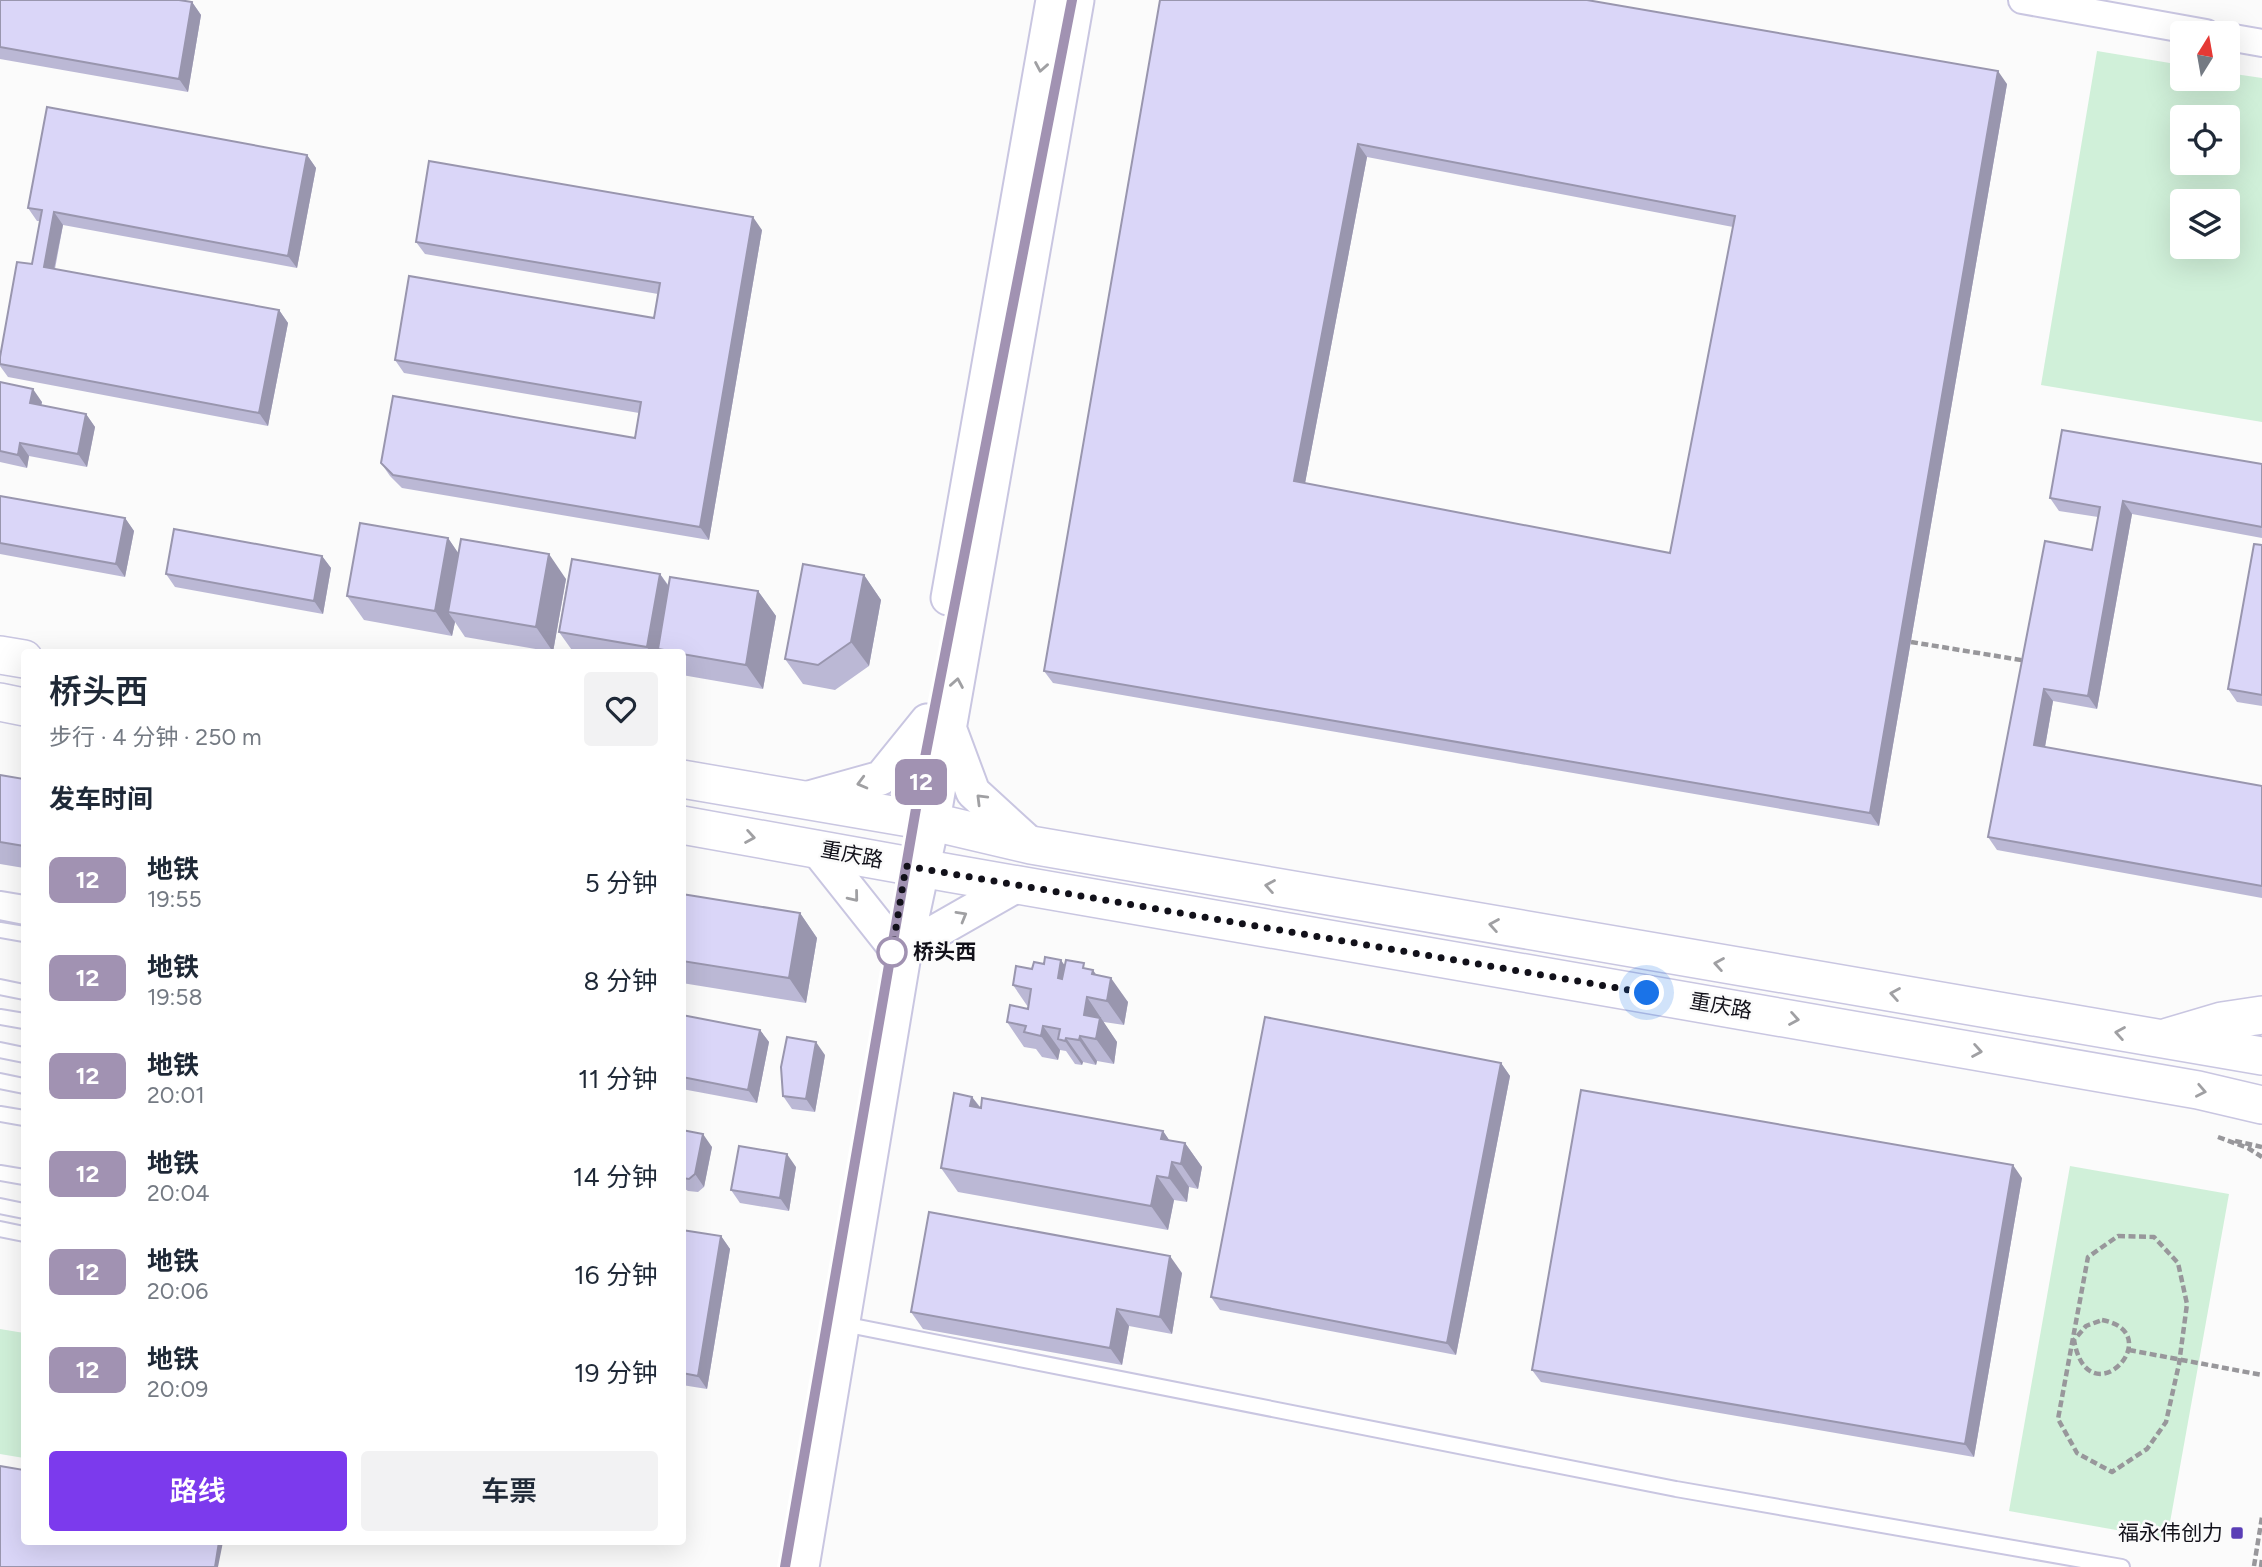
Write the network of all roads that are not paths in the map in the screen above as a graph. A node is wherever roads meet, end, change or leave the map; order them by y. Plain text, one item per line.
1 (1053, 0) edge
2 (1077, 0) edge
3 (2022, 0) edge
4 (2170, 27) edge
5 (2240, 39) edge
6 (2262, 43) edge
7 (0, 655) edge
8 (21, 658) edge
9 (0, 702) edge
10 (21, 706) edge
11 (938, 724) junction
12 (686, 780) edge
13 (800, 801) junction
14 (923, 821) junction
15 (686, 825) edge
16 (1031, 845) junction
17 (816, 848) junction
18 (914, 867) junction
19 (1019, 884) junction
20 (0, 899) edge
21 (21, 902) edge
22 (0, 912) edge
23 (21, 916) edge
24 (0, 930) edge
25 (21, 934) edge
26 (899, 947) junction
27 (0, 987) edge
28 (21, 991) edge
29 (2262, 1015) edge
30 (0, 1017) edge
31 (21, 1020) edge
32 (2157, 1039) junction
33 (0, 1049) edge
34 (21, 1054) edge
35 (2262, 1056) edge
36 (0, 1082) edge
37 (21, 1086) edge
38 (2259, 1105) edge
39 (0, 1114) edge
40 (21, 1118) edge
41 (0, 1173) edge
42 (21, 1176) edge
43 (0, 1206) edge
44 (21, 1210) edge
45 (0, 1228) edge
46 (21, 1233) edge
47 (843, 1324) junction
48 (787, 1567) edge
49 (802, 1567) edge
50 (2122, 1567) edge

1 -> 11 street
11 -> 2 street
3 - 4 street
5 - 6 street
7 - 8 main road
9 - 10 main road
11 -> 13 street
11 - 14 street
16 -> 11 street
12 - 13 main road, 重庆路
13 - 14 main road, 重庆路
14 - 16 main road, 重庆路
14 - 18 street
15 -> 17 main road, 重庆路
32 -> 16 main road, 重庆路
17 - 18 main road, 重庆路
17 -> 26 street
18 - 19 main road, 重庆路
18 - 26 street
26 -> 19 street
19 -> 38 main road, 重庆路
20 - 21 lane
22 - 23 lane
24 - 25 lane
26 - 47 street
26 - 48 street
27 - 28 lane
29 - 32 main road
30 - 31 lane
32 - 35 main road, 重庆路
33 - 34 lane
36 - 37 lane
39 - 40 lane
41 - 42 lane
43 - 44 lane
45 - 46 lane
47 - 49 street
47 - 50 lane

